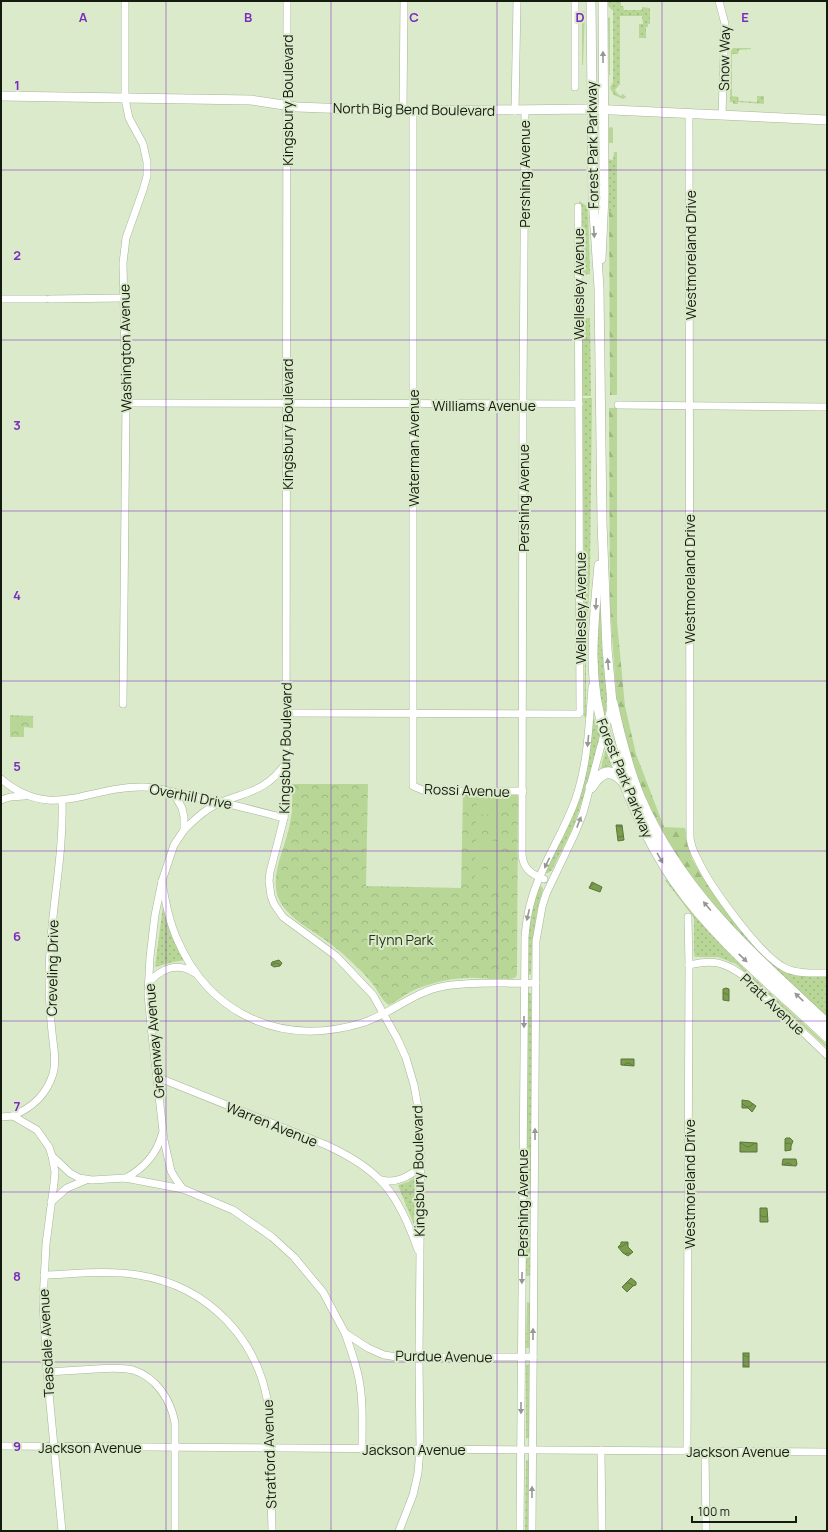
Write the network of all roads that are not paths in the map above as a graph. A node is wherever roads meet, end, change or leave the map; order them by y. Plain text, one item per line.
1 (125, 1) edge
2 (287, 1) edge
3 (404, 1) edge
4 (517, 1) edge
5 (575, 1) edge
6 (591, 1) edge
7 (603, 1) edge
8 (719, 1) edge
9 (576, 87) dead end
10 (1, 96) edge
11 (125, 99) junction
12 (288, 107) junction
13 (591, 109) junction
14 (408, 110) junction
15 (603, 110) junction
16 (520, 111) junction
17 (689, 114) junction
18 (722, 115) junction
19 (827, 120) edge
20 (578, 207) dead end
21 (599, 288) junction
22 (124, 298) junction
23 (1, 299) edge
24 (126, 403) junction
25 (287, 403) junction
26 (523, 404) junction
27 (579, 404) junction
28 (413, 405) junction
29 (618, 405) dead end
30 (690, 406) junction
31 (827, 407) edge
32 (602, 523) junction
33 (593, 674) junction
34 (612, 703) junction
35 (123, 704) dead end
36 (286, 713) junction
37 (413, 714) junction
38 (523, 714) junction
39 (605, 733) junction
40 (286, 763) junction
41 (1, 779) edge
42 (624, 782) junction
43 (413, 786) joint
44 (591, 787) junction
45 (522, 791) junction
46 (174, 792) junction
47 (27, 796) junction
48 (1, 800) edge
49 (62, 801) junction
50 (223, 802) junction
51 (284, 818) junction
52 (184, 830) junction
53 (540, 878) junction
54 (162, 881) junction
55 (550, 882) junction
56 (688, 917) dead end
57 (689, 965) junction
58 (195, 973) junction
59 (827, 973) edge
60 (149, 982) junction
61 (524, 983) junction
62 (536, 983) junction
63 (384, 1014) junction
64 (827, 1024) edge
65 (827, 1036) edge
66 (827, 1054) edge
67 (157, 1077) junction
68 (12, 1116) junction
69 (1, 1117) edge
70 (162, 1130) junction
71 (52, 1156) junction
72 (421, 1167) junction
73 (125, 1178) junction
74 (88, 1180) junction
75 (381, 1180) junction
76 (183, 1189) junction
77 (51, 1202) junction
78 (420, 1255) junction
79 (44, 1275) junction
80 (345, 1333) junction
81 (521, 1357) junction
82 (533, 1357) junction
83 (419, 1358) junction
84 (47, 1372) junction
85 (1, 1446) edge
86 (53, 1446) junction
87 (175, 1447) junction
88 (270, 1448) junction
89 (362, 1448) junction
90 (420, 1449) junction
91 (520, 1450) junction
92 (533, 1450) junction
93 (601, 1450) junction
94 (688, 1451) junction
95 (705, 1451) junction
96 (827, 1452) edge
97 (62, 1531) edge
98 (175, 1531) edge
99 (272, 1531) edge
100 (399, 1531) edge
101 (520, 1531) edge
102 (532, 1531) edge
103 (602, 1531) edge
104 (706, 1531) edge

1 - 11 street, Washington Avenue
2 - 12 street, Kingsbury Boulevard
3 - 14 street, Waterman Avenue
4 - 16 street, Pershing Avenue
5 - 9 street
6 - 13 main road, Forest Park Parkway
15 -> 7 main road, Forest Park Parkway
8 - 18 street, Snow Way
10 - 11 main road, North Big Bend Boulevard
11 - 12 main road, North Big Bend Boulevard
11 - 22 street, Washington Avenue
12 - 14 main road, North Big Bend Boulevard
12 - 25 street, Kingsbury Boulevard
13 - 15 main road, North Big Bend Boulevard
13 - 16 main road, North Big Bend Boulevard
13 -> 21 main road, Forest Park Parkway
14 - 16 main road, North Big Bend Boulevard
14 - 28 street, Waterman Avenue
15 - 17 main road, North Big Bend Boulevard
15 - 21 main road, Forest Park Parkway
16 - 26 street, Pershing Avenue
17 - 18 main road, North Big Bend Boulevard
17 - 30 street, Westmoreland Drive
18 - 19 main road, North Big Bend Boulevard
20 - 27 street, Wellesley Avenue
21 - 32 main road, Forest Park Parkway
22 - 23 street
22 - 24 street, Washington Avenue
24 - 25 street, Williams Avenue
24 - 35 street, Washington Avenue
25 - 28 street, Williams Avenue
25 - 36 street, Kingsbury Boulevard
26 - 27 street, Williams Avenue
26 - 28 street, Williams Avenue
26 - 38 street, Pershing Avenue
27 - 38 street, Wellesley Avenue
28 - 37 street, Waterman Avenue
29 - 30 street
30 - 31 street
30 - 59 street, Westmoreland Drive
32 -> 33 main road, Forest Park Parkway
34 -> 32 main road, Forest Park Parkway
33 - 39 main road, Forest Park Parkway
33 -> 53 street, Pershing Avenue
34 - 39 street, Pershing Avenue
64 -> 34 highway, Forest Park Parkway
36 - 37 street, Wellesley Avenue
36 - 40 street, Kingsbury Boulevard
37 - 38 street, Wellesley Avenue
37 - 43 street, Waterman Avenue
38 - 45 street, Pershing Avenue
39 - 42 highway, Forest Park Parkway
39 - 44 street, Pershing Avenue
40 - 50 street, Greenway Avenue
40 - 51 street, Kingsbury Boulevard
41 - 47 street, Overhill Drive
42 - 44 highway
42 -> 65 highway, Forest Park Parkway
43 - 45 street, Rossi Avenue
55 -> 44 street, Pershing Avenue
45 - 53 street, Pershing Avenue
46 - 49 street, Overhill Drive
46 - 50 street, Overhill Drive
46 - 52 street
47 - 48 street, Overhill Drive
47 - 49 street, Overhill Drive
49 - 68 street, Creveling Drive
50 - 51 street, Overhill Drive
50 - 52 street, Greenway Avenue
51 - 63 street, Kingsbury Boulevard
52 - 54 street, Greenway Avenue
53 - 55 street, Pershing Avenue
53 -> 61 street, Pershing Avenue
54 - 58 street
54 - 60 street, Greenway Avenue
55 - 62 street, Pershing Avenue
56 - 57 street, Westmoreland Drive
57 - 66 street, Pratt Avenue
57 - 94 street, Westmoreland Drive
58 - 60 street
58 - 63 street
60 - 67 street, Greenway Avenue
61 - 62 street
61 - 63 street
61 -> 81 street, Pershing Avenue
82 -> 62 street, Pershing Avenue
63 - 72 street, Kingsbury Boulevard
67 - 70 street, Greenway Avenue
67 - 75 street, Warren Avenue
68 - 69 street
68 - 71 street
70 - 73 street, Greenway Avenue
70 - 76 street, Greenway Avenue
71 - 74 street
71 - 77 street, Teasdale Avenue
72 - 75 street
72 - 78 street, Kingsbury Boulevard
73 - 74 street
73 - 76 street
74 - 77 street
75 - 78 street, Warren Avenue
76 - 80 street
77 - 79 street, Teasdale Avenue
78 - 83 street, Kingsbury Boulevard
79 - 84 street, Teasdale Avenue
79 - 88 street, Stratford Avenue
80 - 83 street, Purdue Avenue
80 - 89 street
81 - 82 street, Purdue Avenue
81 - 83 street, Purdue Avenue
81 -> 91 street, Pershing Avenue
82 - 92 street, Pershing Avenue
83 - 90 street, Kingsbury Boulevard
84 - 86 street, Teasdale Avenue
84 - 87 street
85 - 86 street, Jackson Avenue
86 - 87 street, Jackson Avenue
86 - 97 street, Teasdale Avenue
87 - 88 street, Jackson Avenue
87 - 98 street
88 - 89 street, Jackson Avenue
88 - 99 street, Stratford Avenue
89 - 90 street, Jackson Avenue
90 - 91 street, Jackson Avenue
90 - 100 street, Kingsbury Boulevard
91 - 92 street, Jackson Avenue
91 - 101 street, Pershing Avenue
92 - 93 street, Jackson Avenue
102 -> 92 street, Pershing Avenue
93 - 94 street, Jackson Avenue
93 - 103 street
94 - 95 street, Jackson Avenue
95 - 96 street, Jackson Avenue
95 - 104 street

